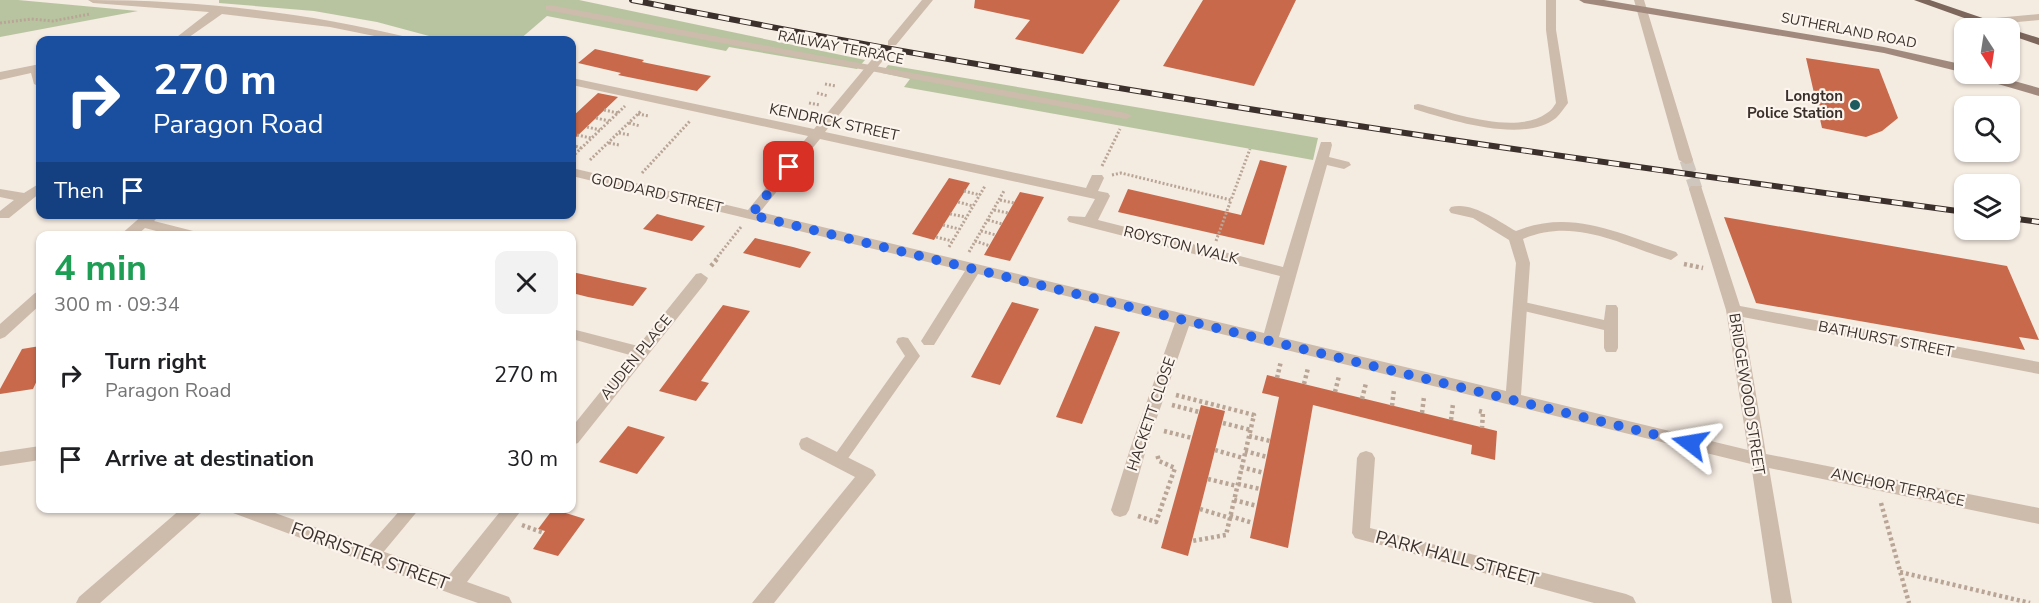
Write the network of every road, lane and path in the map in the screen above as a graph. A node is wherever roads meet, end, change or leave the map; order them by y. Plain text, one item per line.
1 (93, 0) edge
2 (928, 0) edge
3 (1551, 0) edge
4 (1584, 0) edge
5 (1919, 0) edge
6 (1639, 5) edge
7 (550, 8) dead end
8 (220, 10) junction
9 (100, 13) dead end
10 (2039, 17) edge
11 (1972, 18) edge
12 (2020, 19) edge
13 (0, 23) edge
14 (2020, 35) edge
15 (184, 36) edge
16 (391, 36) edge
17 (892, 42) dead end
18 (2039, 42) edge
19 (883, 53) dead end
20 (1954, 66) edge
21 (871, 67) junction
22 (36, 68) edge
23 (0, 76) edge
24 (576, 82) edge
25 (2012, 84) edge
26 (2039, 92) edge
27 (633, 99) junction
28 (618, 101) dead end
29 (1418, 108) dead end
30 (604, 110) dead end
31 (618, 113) junction
32 (638, 114) junction
33 (649, 116) dead end
34 (684, 116) dead end
35 (1126, 116) joint
36 (596, 118) dead end
37 (609, 122) junction
38 (629, 123) junction
39 (640, 126) dead end
40 (586, 127) dead end
41 (601, 130) junction
42 (619, 133) junction
43 (577, 135) dead end
44 (630, 135) dead end
45 (815, 135) junction
46 (592, 138) junction
47 (609, 142) junction
48 (620, 145) dead end
49 (1326, 145) dead end
50 (576, 146) edge
51 (582, 148) junction
52 (1250, 149) dead end
53 (576, 154) edge
54 (1323, 160) junction
55 (1686, 160) tunnel mouth
56 (1344, 165) dead end
57 (576, 171) edge
58 (993, 173) junction
59 (576, 174) edge
60 (1013, 177) junction
61 (1097, 177) junction
62 (629, 187) junction
63 (1696, 189) tunnel mouth
64 (36, 190) edge
65 (964, 191) dead end
66 (0, 193) edge
67 (1090, 193) junction
68 (980, 195) junction
69 (27, 198) junction
70 (999, 200) junction
71 (1232, 200) junction
72 (958, 202) dead end
73 (1014, 203) dead end
74 (974, 206) junction
75 (994, 210) junction
76 (1456, 210) dead end
77 (1008, 213) dead end
78 (950, 214) dead end
79 (4, 215) dead end
80 (751, 215) junction
81 (966, 217) junction
82 (149, 219) edge
83 (1074, 219) dead end
84 (988, 220) junction
85 (1090, 222) junction
86 (1002, 224) dead end
87 (943, 225) dead end
88 (1637, 227) dead end
89 (959, 229) junction
90 (133, 231) edge
91 (182, 231) edge
92 (981, 231) junction
93 (996, 235) dead end
94 (936, 237) dead end
95 (1515, 237) junction
96 (952, 241) junction
97 (975, 242) junction
98 (1632, 242) junction
99 (990, 246) dead end
100 (957, 253) dead end
101 (1212, 253) junction
102 (1671, 255) joint
103 (971, 261) junction
104 (1721, 271) junction
105 (1288, 273) junction
106 (701, 278) joint
107 (36, 301) edge
108 (1520, 306) junction
109 (1611, 308) dead end
110 (1734, 310) junction
111 (1184, 319) junction
112 (1611, 327) junction
113 (0, 333) edge
114 (576, 335) edge
115 (1270, 340) junction
116 (929, 341) dead end
117 (903, 342) dead end
118 (1611, 348) dead end
119 (640, 352) junction
120 (1270, 358) dead end
121 (1281, 361) junction
122 (1290, 363) dead end
123 (1299, 366) dead end
124 (1308, 368) junction
125 (2039, 368) edge
126 (1318, 370) dead end
127 (1328, 373) dead end
128 (1339, 376) junction
129 (1277, 378) dead end
130 (1348, 378) dead end
131 (1357, 380) dead end
132 (1366, 383) junction
133 (1304, 384) dead end
134 (1178, 385) dead end
135 (1375, 385) dead end
136 (1384, 388) dead end
137 (1394, 390) junction
138 (1335, 392) dead end
139 (1404, 392) dead end
140 (1174, 394) junction
141 (1414, 395) dead end
142 (1424, 397) junction
143 (1362, 399) dead end
144 (1433, 399) dead end
145 (1513, 400) junction
146 (1443, 402) dead end
147 (1453, 404) junction
148 (1172, 405) junction
149 (1392, 406) dead end
150 (1463, 406) dead end
151 (1473, 409) dead end
152 (1199, 412) dead end
153 (1169, 413) dead end
154 (1422, 413) dead end
155 (1451, 420) dead end
156 (1166, 422) dead end
157 (1222, 423) dead end
158 (1482, 428) dead end
159 (1163, 430) junction
160 (576, 433) edge
161 (1250, 433) junction
162 (1192, 438) dead end
163 (1160, 440) dead end
164 (1270, 441) dead end
165 (807, 444) dead end
166 (1156, 450) dead end
167 (1215, 450) dead end
168 (1245, 451) junction
169 (36, 454) edge
170 (1267, 457) dead end
171 (1243, 458) junction
172 (1366, 458) dead end
173 (0, 459) edge
174 (1757, 459) junction
175 (838, 460) junction
176 (1241, 467) junction
177 (1264, 473) dead end
178 (1208, 478) dead end
179 (1876, 482) junction
180 (1237, 485) junction
181 (1260, 489) dead end
182 (1234, 500) junction
183 (1257, 506) dead end
184 (1200, 509) dead end
185 (1120, 510) joint
186 (189, 513) edge
187 (253, 513) edge
188 (408, 513) edge
189 (510, 513) edge
190 (2039, 516) edge
191 (1230, 517) junction
192 (1253, 523) dead end
193 (1192, 541) dead end
194 (370, 556) junction
195 (1900, 572) junction
196 (452, 586) junction
197 (86, 603) edge
198 (502, 603) edge
199 (762, 603) edge
200 (1626, 603) edge
201 (1782, 603) edge
202 (1909, 603) edge
203 (2030, 603) edge

1 - 8 street
2 - 17 street
3 - 29 lane
4 - 6 street, SUTHERLAND ROAD
5 - 11 main road
6 - 20 street, SUTHERLAND ROAD
6 - 55 street
7 - 21 lane, RAILWAY TERRACE
8 - 15 street
8 - 16 street
9 - 13 path
10 - 12 lane
14 - 18 main road
19 - 21 street
21 - 35 lane, RAILWAY TERRACE
21 - 45 street
22 - 23 street
24 - 27 street, KENDRICK STREET
25 - 26 street
27 - 28 path
27 - 31 path
27 - 32 path
27 - 45 street, KENDRICK STREET
30 - 31 path
31 - 37 path
32 - 33 path
32 - 38 path
34 - 62 path
35 - 61 path
36 - 37 path
37 - 41 path
38 - 39 path
38 - 42 path
40 - 41 path
41 - 46 path
42 - 44 path
42 - 47 path
43 - 46 path
45 - 58 street, KENDRICK STREET
45 - 80 street
46 - 51 path
47 - 48 path
47 - 57 path
49 - 54 street
50 - 51 path
51 - 53 path
52 - 71 path
54 - 56 street
54 - 105 street
58 - 60 street, KENDRICK STREET
58 - 68 path
59 - 62 street, GODDARD STREET
60 - 67 street, KENDRICK STREET
60 - 70 path
61 - 67 street
61 - 71 path
62 - 80 street, GODDARD STREET
63 - 104 street, BRIDGEWOOD STREET
64 - 69 street
65 - 68 path
66 - 69 street
67 - 85 street
68 - 74 path
69 - 79 street
70 - 73 path
70 - 75 path
71 - 101 path
72 - 74 path
74 - 81 path
75 - 77 path
75 - 84 path
76 - 95 street
78 - 81 path
80 - 103 street, GODDARD STREET
80 - 106 path
81 - 89 path
82 - 90 street
82 - 91 street
83 - 85 street, ROYSTON WALK
84 - 86 path
84 - 92 path
85 - 101 street, ROYSTON WALK
87 - 89 path
88 - 98 street
89 - 96 path
92 - 93 path
92 - 97 path
94 - 96 path
95 - 98 street
95 - 108 street
96 - 100 path
97 - 99 path
97 - 103 path
98 - 102 street
101 - 105 street, ROYSTON WALK
102 - 104 path
103 - 111 street, GODDARD STREET
103 - 116 street
104 - 110 street, BRIDGEWOOD STREET
105 - 115 street
106 - 119 street, AUDEN PLACE
107 - 113 street
108 - 112 lane
108 - 145 street
109 - 112 lane
110 - 125 street, BATHURST STREET
110 - 174 street, BRIDGEWOOD STREET
111 - 115 street, GODDARD STREET
111 - 185 street, HACKETT CLOSE
112 - 118 lane
114 - 119 street
115 - 145 street, GODDARD STREET
117 - 175 lane
119 - 160 street, AUDEN PLACE
120 - 121 path
121 - 122 path
121 - 129 path
123 - 124 path
124 - 126 path
124 - 133 path
127 - 128 path
128 - 130 path
128 - 138 path
131 - 132 path
132 - 135 path
132 - 143 path
134 - 140 path
136 - 137 path
137 - 139 path
137 - 149 path
140 - 148 path
140 - 161 path
141 - 142 path
142 - 144 path
142 - 154 path
145 - 174 street, GODDARD STREET
146 - 147 path
147 - 150 path
147 - 155 path
148 - 152 path
148 - 153 path
151 - 158 path
156 - 159 path
157 - 161 path
159 - 162 path
159 - 163 path
161 - 164 path
161 - 168 path
165 - 175 street
166 - 185 path
167 - 171 path
168 - 170 path
168 - 171 path
169 - 173 street
171 - 176 path
172 - 200 street, PARK HALL STREET
174 - 179 street, ANCHOR TERRACE
174 - 201 street, BRIDGEWOOD STREET
175 - 199 street
176 - 177 path
176 - 180 path
178 - 180 path
179 - 190 street, ANCHOR TERRACE
179 - 195 path
180 - 181 path
180 - 182 path
182 - 183 path
182 - 191 path
184 - 191 path
186 - 197 street
187 - 194 street, FORRISTER STREET
188 - 194 lane
189 - 196 street
191 - 192 path
191 - 193 path
194 - 196 street, FORRISTER STREET
195 - 202 path
195 - 203 path
196 - 198 street, FORRISTER STREET

